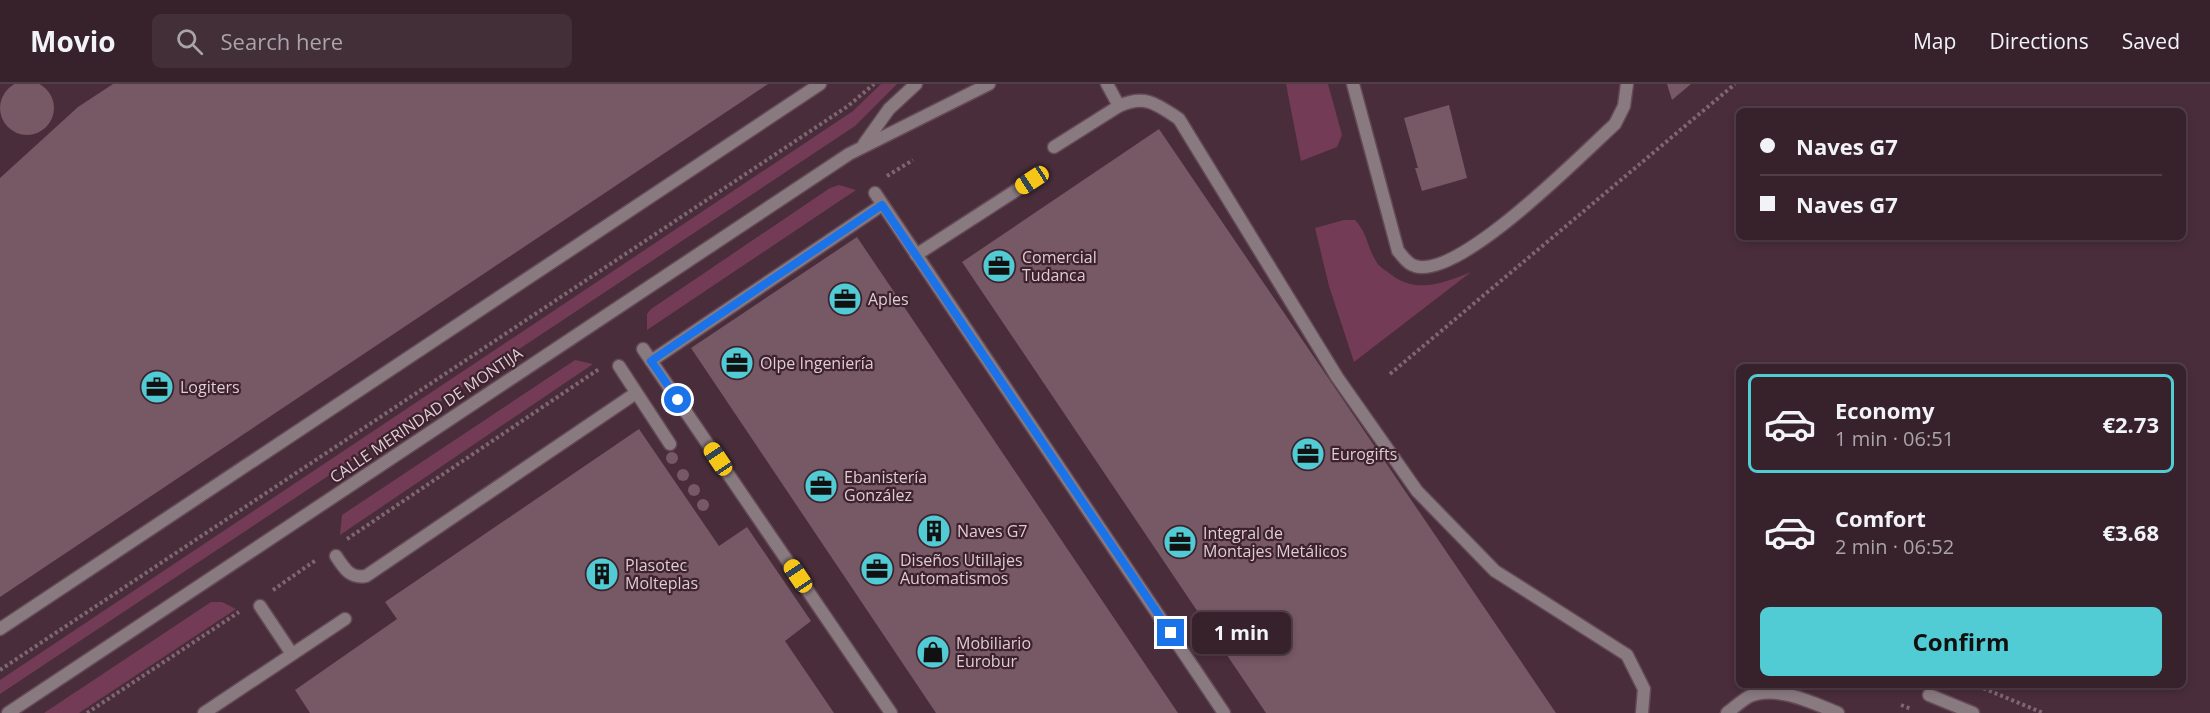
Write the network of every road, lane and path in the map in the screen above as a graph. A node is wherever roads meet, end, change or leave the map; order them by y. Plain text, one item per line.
1 (820, 84) edge
2 (874, 84) edge
3 (916, 84) edge
4 (988, 84) edge
5 (1107, 84) edge
6 (1353, 84) edge
7 (1627, 84) edge
8 (1735, 84) edge
9 (1119, 106) junction
10 (863, 145) junction
11 (1054, 147) dead end
12 (913, 160) dead end
13 (880, 180) dead end
14 (1032, 180) dead end
15 (875, 193) dead end
16 (882, 205) junction
17 (916, 255) junction
18 (643, 349) dead end
19 (651, 361) junction
20 (613, 365) joint
21 (1390, 375) dead end
22 (636, 393) junction
23 (670, 444) dead end
24 (337, 550) joint
25 (322, 556) dead end
26 (266, 595) dead end
27 (254, 607) joint
28 (345, 619) dead end
29 (0, 629) edge
30 (292, 654) junction
31 (0, 670) edge
32 (1983, 688) edge
33 (1929, 695) dead end
34 (8, 713) edge
35 (87, 713) edge
36 (204, 713) edge
37 (891, 713) edge
38 (1224, 713) edge
39 (1642, 713) edge
40 (1727, 713) edge
41 (1838, 713) edge
42 (1973, 713) edge
43 (2043, 713) edge

1 - 29 street
2 - 31 path
3 - 10 street, CALLE MERINDAD DE MONTIJA
4 - 10 street, CALLE MERINDAD DE MONTIJA
5 - 9 street
6 - 7 street
8 - 21 path
9 - 11 street
9 - 39 street
10 - 34 street, CALLE MERINDAD DE MONTIJA
12 - 13 path
14 - 17 street
15 - 16 street
16 - 17 street
16 - 19 street
17 - 38 street
18 - 19 street
19 - 37 street
20 - 22 street
20 - 24 path
22 - 23 street
22 - 24 street
25 - 26 path
27 - 30 street
27 - 35 path
28 - 30 street
30 - 36 street
32 - 43 path
33 - 42 street
40 - 41 street

